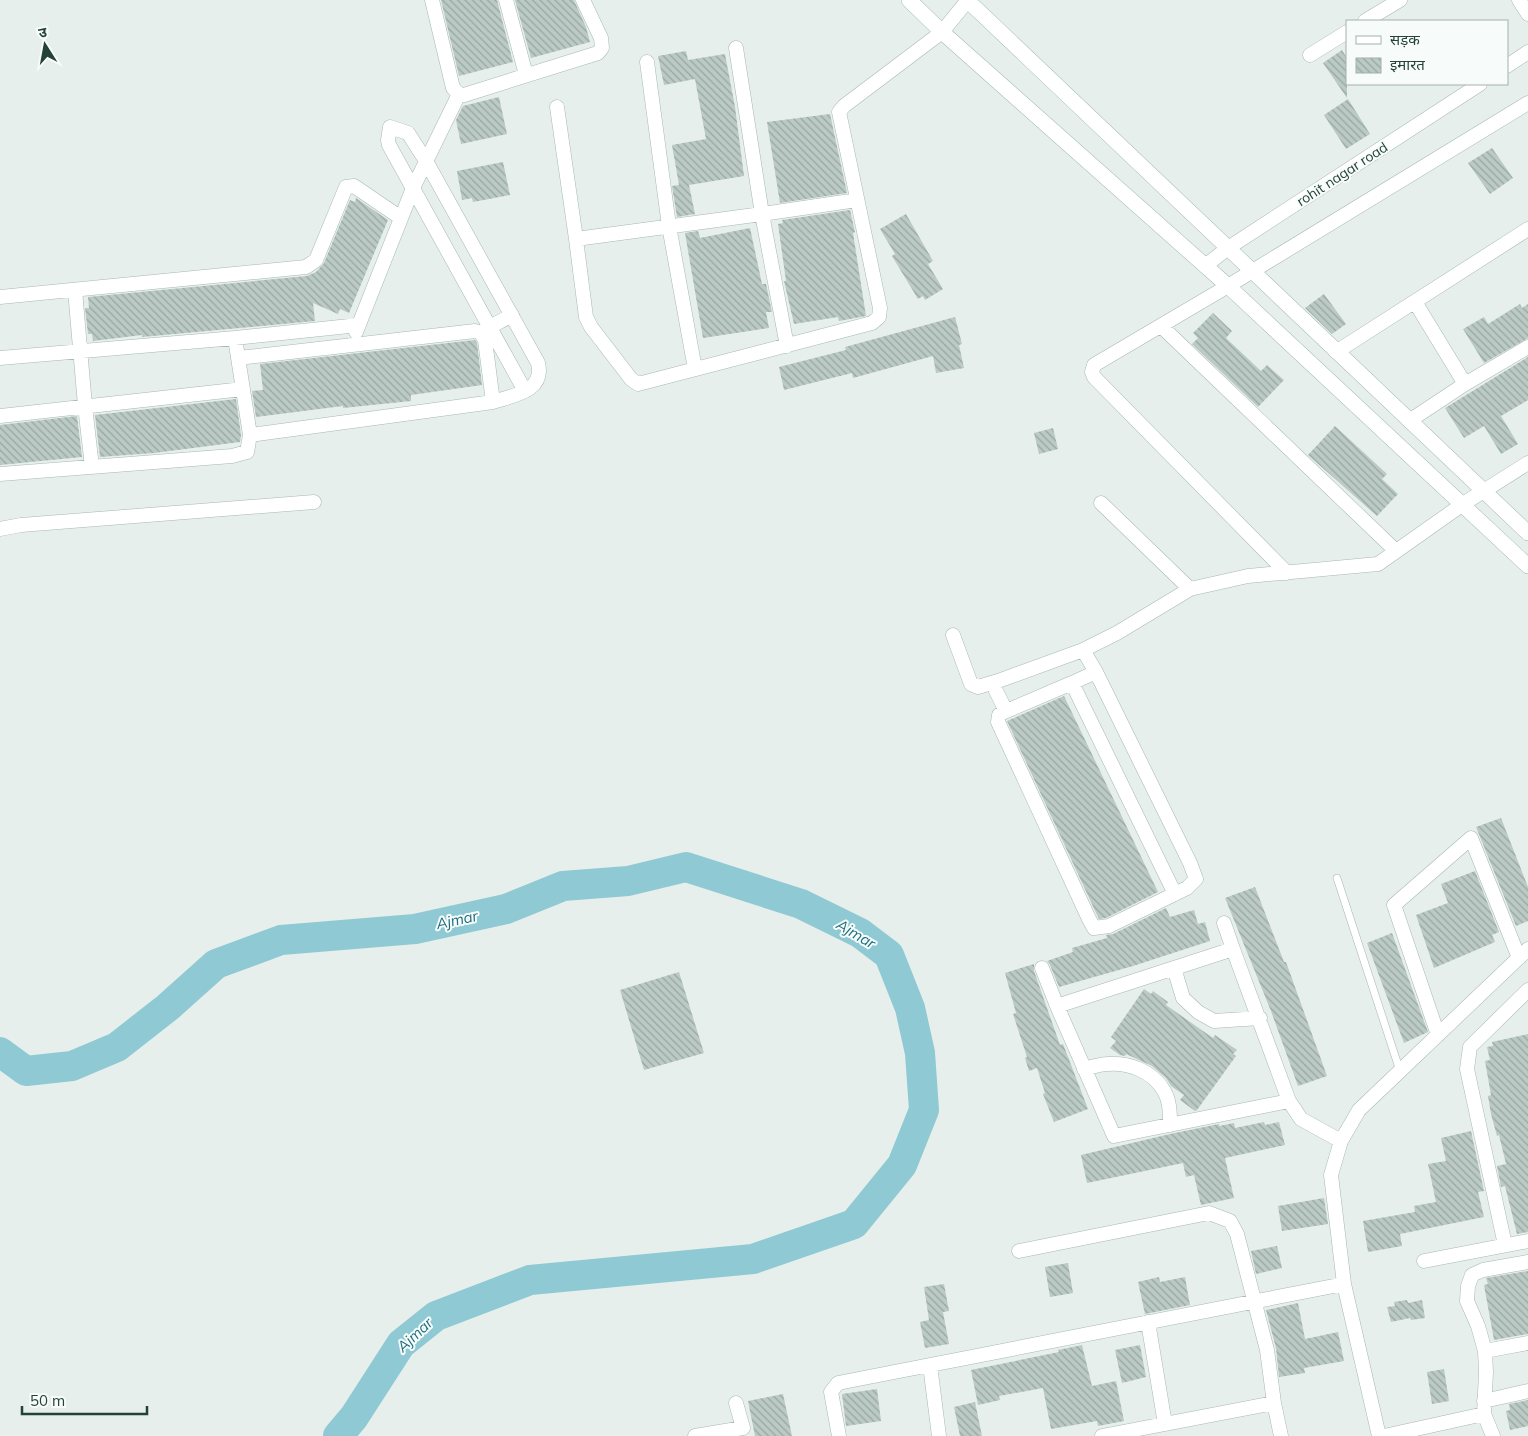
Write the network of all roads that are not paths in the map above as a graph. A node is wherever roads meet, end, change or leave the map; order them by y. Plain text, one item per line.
1 (432, 0) edge
2 (506, 0) edge
3 (583, 0) edge
4 (909, 0) edge
5 (968, 0) edge
6 (1400, 0) edge
7 (1519, 0) edge
8 (1528, 14) edge
9 (1367, 20) edge
10 (942, 32) junction
11 (1346, 33) edge
12 (736, 48) dead end
13 (1528, 52) edge
14 (1310, 55) dead end
15 (647, 62) dead end
16 (1508, 65) edge
17 (526, 75) junction
18 (1478, 85) edge
19 (459, 94) junction
20 (1528, 103) edge
21 (556, 107) dead end
22 (426, 161) junction
23 (414, 188) junction
24 (856, 200) junction
25 (762, 214) junction
26 (402, 218) junction
27 (669, 226) junction
28 (1528, 230) edge
29 (576, 239) junction
30 (1228, 248) junction
31 (1205, 266) junction
32 (1252, 271) junction
33 (1228, 286) junction
34 (75, 290) junction
35 (0, 297) edge
36 (1414, 302) junction
37 (512, 315) junction
38 (359, 325) junction
39 (1161, 326) junction
40 (490, 327) junction
41 (235, 338) junction
42 (351, 344) junction
43 (787, 346) junction
44 (1528, 346) edge
45 (80, 350) junction
46 (1336, 352) junction
47 (0, 358) edge
48 (238, 358) junction
49 (694, 369) junction
50 (1465, 384) junction
51 (243, 389) junction
52 (525, 391) junction
53 (493, 402) junction
54 (85, 406) junction
55 (0, 416) edge
56 (1409, 421) junction
57 (250, 435) junction
58 (1528, 463) edge
59 (92, 467) junction
60 (0, 474) edge
61 (1484, 491) junction
62 (314, 502) dead end
63 (1101, 503) dead end
64 (1463, 504) junction
65 (0, 530) edge
66 (1528, 533) edge
67 (1396, 551) junction
68 (1528, 566) edge
69 (1287, 572) junction
70 (1190, 589) junction
71 (953, 635) dead end
72 (1083, 650) junction
73 (1096, 672) junction
74 (1072, 683) junction
75 (996, 692) dead end
76 (1006, 712) junction
77 (1337, 878) dead end
78 (1175, 894) junction
79 (1224, 923) dead end
80 (1233, 949) junction
81 (1524, 953) edge
82 (1042, 968) dead end
83 (1174, 968) junction
84 (1528, 990) edge
85 (1057, 1006) junction
86 (1260, 1018) junction
87 (1438, 1035) junction
88 (1084, 1069) junction
89 (1400, 1070) junction
90 (1289, 1100) junction
91 (1170, 1125) junction
92 (1341, 1141) junction
93 (1528, 1241) edge
94 (1505, 1245) junction
95 (1020, 1252) dead end
96 (1424, 1260) dead end
97 (1528, 1262) edge
98 (1344, 1284) junction
99 (1253, 1301) junction
100 (1148, 1322) junction
101 (1528, 1343) edge
102 (1485, 1351) junction
103 (930, 1365) junction
104 (1528, 1391) edge
105 (736, 1403) dead end
106 (1274, 1403) junction
107 (1484, 1408) junction
108 (1166, 1424) junction
109 (743, 1432) edge
110 (696, 1436) edge
111 (839, 1436) edge
112 (939, 1436) edge
113 (1102, 1436) edge
114 (1281, 1436) edge
115 (1379, 1436) edge
116 (1384, 1436) edge
117 (1493, 1436) edge

1 - 19 street
2 - 17 street
3 - 17 street
4 - 10 street
5 - 10 street
5 - 30 street
6 - 9 street
7 - 8 street
10 - 24 street
10 - 31 street
11 - 14 street
12 - 25 street
13 - 16 street
15 - 27 street
17 - 19 street
18 - 30 street, rohit nagar road
19 - 22 street
20 - 32 street
21 - 29 street
22 - 23 street
22 - 23 street
22 - 37 street
23 - 26 street
23 - 40 street
24 - 25 street
24 - 43 street
25 - 27 street
25 - 43 street
26 - 34 street
26 - 38 street
27 - 29 street
27 - 49 street
28 - 36 street
29 - 49 street
30 - 31 street, rohit nagar road
30 - 32 street
31 - 33 street
32 - 33 street
32 - 46 street
33 - 39 street
33 - 64 street
34 - 35 street
34 - 45 street
36 - 46 street
36 - 50 street
37 - 40 street
37 - 52 street
38 - 41 street
38 - 42 street
39 - 67 street
39 - 69 street
40 - 52 street
41 - 45 street
41 - 48 street
42 - 48 street
42 - 53 street
43 - 49 street
44 - 50 street
45 - 47 street
45 - 54 street
46 - 56 street
48 - 51 street
50 - 56 street
51 - 54 street
51 - 57 street
52 - 53 street
53 - 57 street
54 - 55 street
54 - 59 street
56 - 61 street
57 - 59 street
58 - 61 street
59 - 60 street
61 - 64 street
61 - 66 street
62 - 65 street
63 - 70 street
64 - 67 street
64 - 68 street
67 - 69 street
69 - 70 street
70 - 72 street
71 - 72 street
72 - 73 street
73 - 74 street
73 - 78 street
74 - 76 street
74 - 78 street
75 - 76 street
76 - 78 street
77 - 89 lane
79 - 80 street
80 - 83 street
80 - 86 street
81 - 87 street
81 - 87 street
82 - 85 street
83 - 85 street
83 - 86 street
84 - 94 street
85 - 88 street
86 - 90 street
87 - 89 street
88 - 91 street
88 - 91 street
89 - 92 street
90 - 91 street
90 - 92 street
92 - 98 street
93 - 94 street
94 - 96 street
95 - 99 street
97 - 102 street
98 - 99 street
98 - 115 street
99 - 100 street
99 - 106 street
100 - 103 street
100 - 108 street
101 - 102 street
102 - 107 street
103 - 111 street
103 - 112 street
104 - 107 street
105 - 109 street
106 - 108 street
106 - 114 street
107 - 116 street
107 - 117 street
108 - 113 street
109 - 110 street

